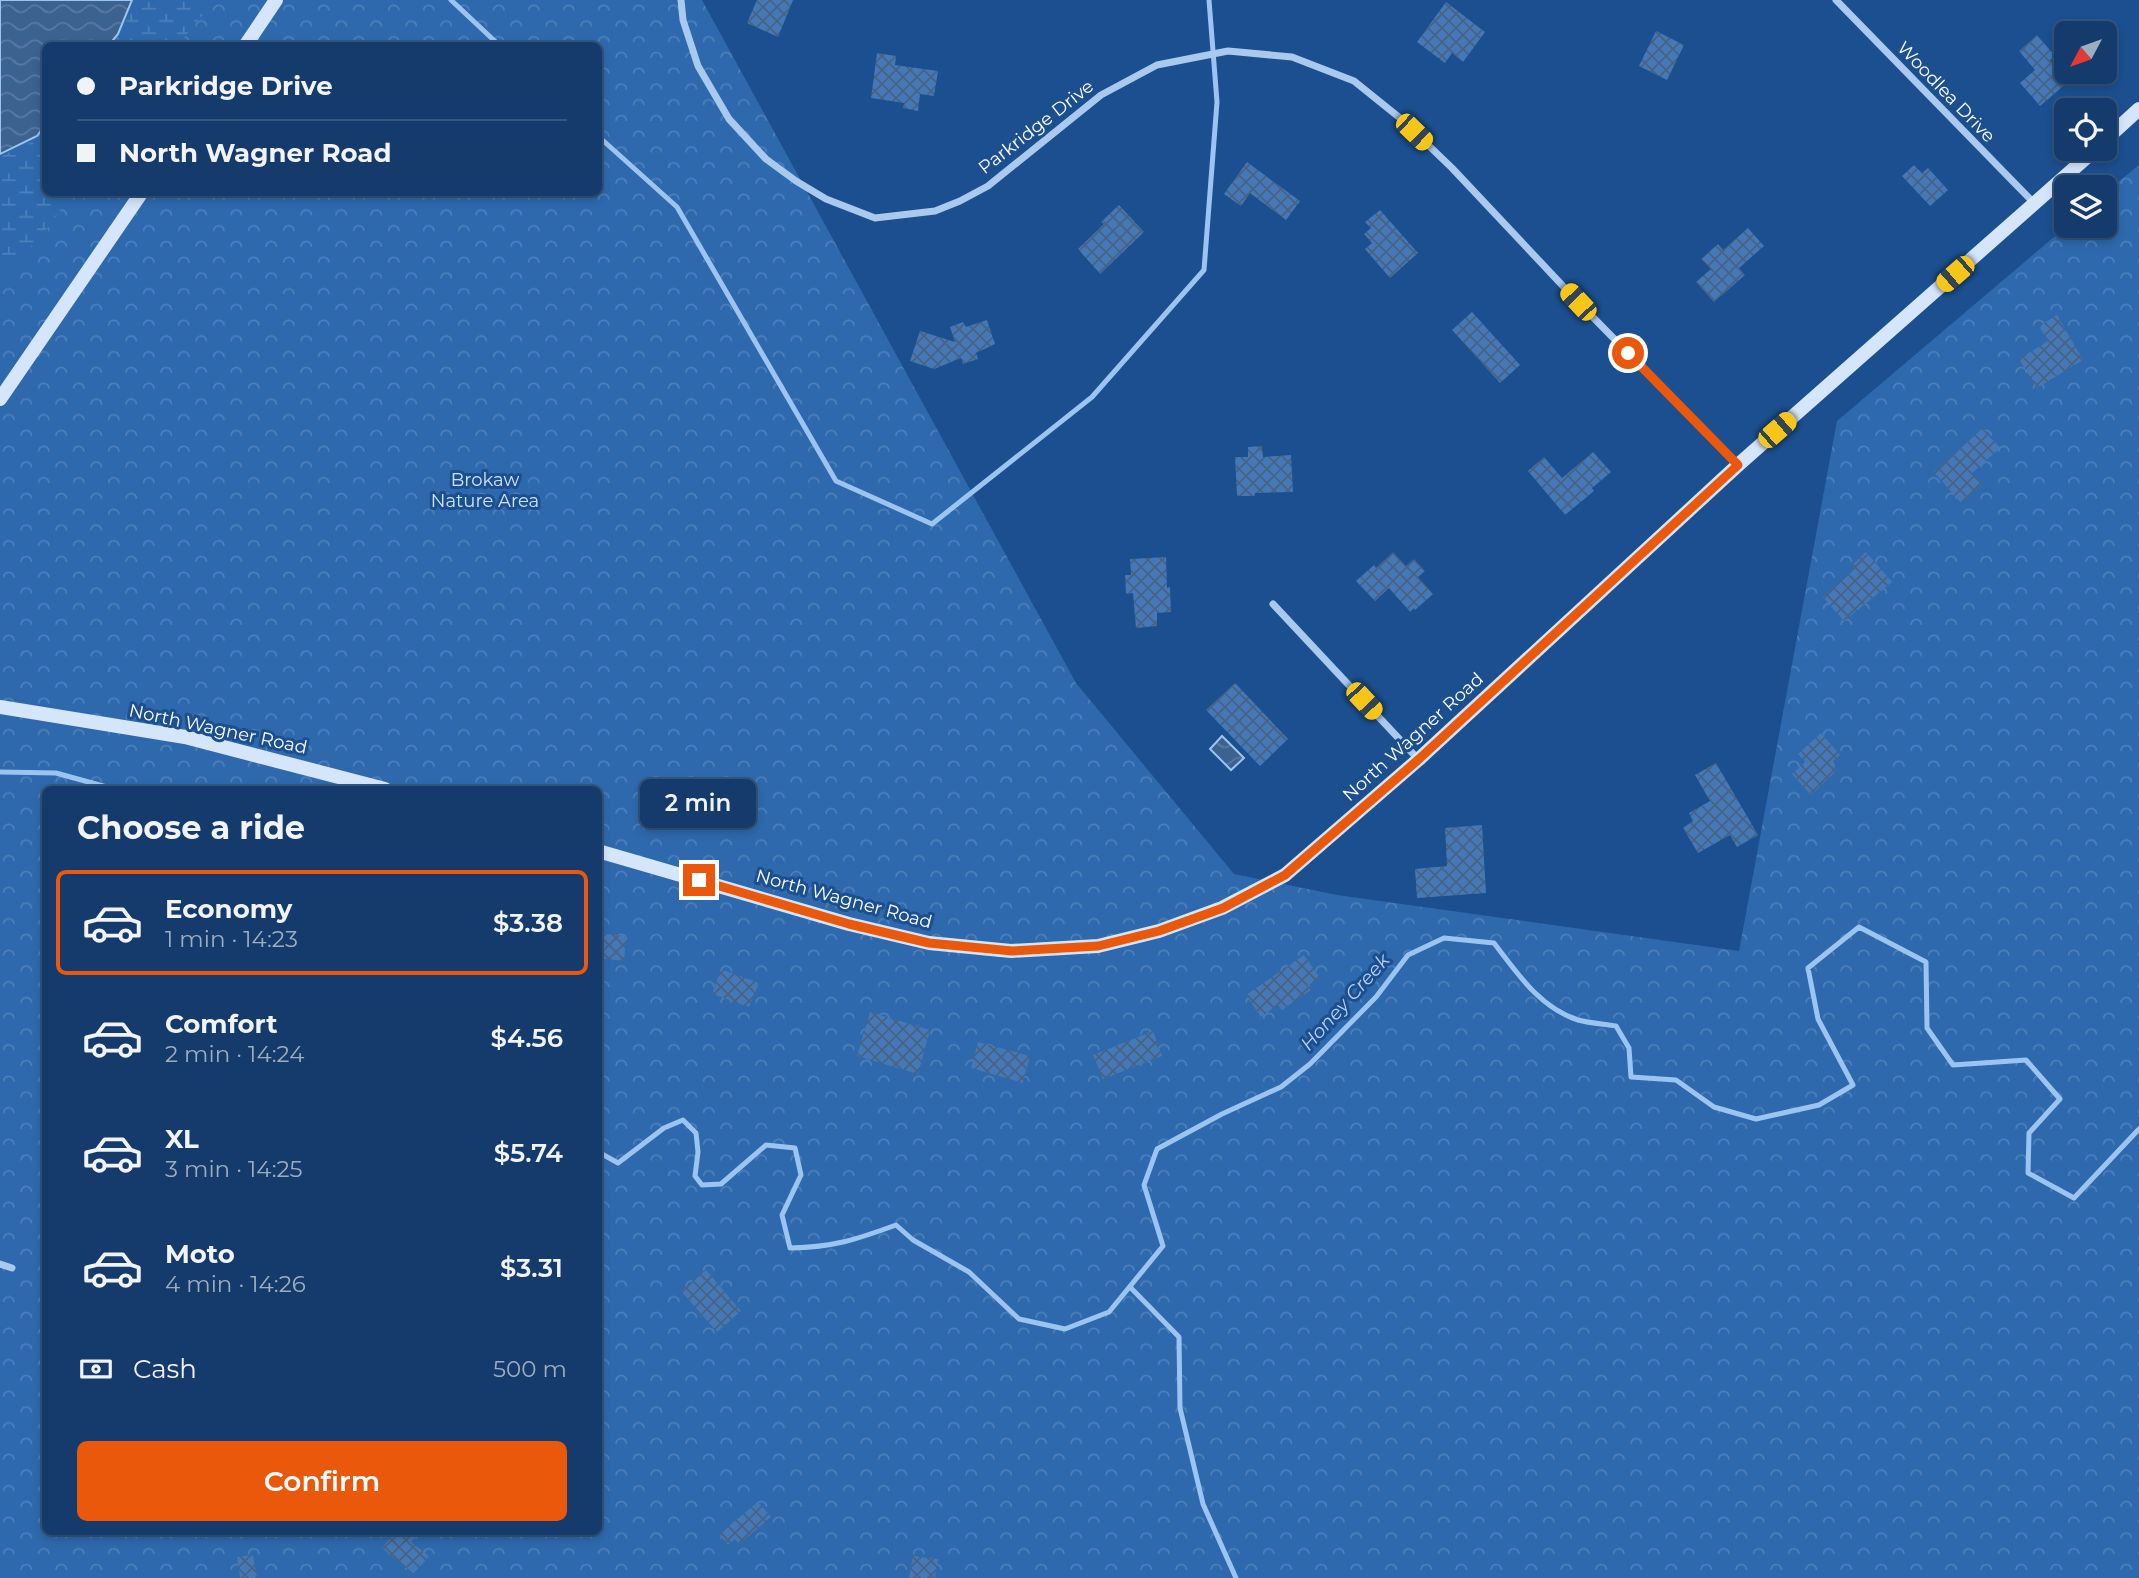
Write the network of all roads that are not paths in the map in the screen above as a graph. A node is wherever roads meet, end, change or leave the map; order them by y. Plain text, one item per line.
1 (276, 0) edge
2 (681, 0) edge
3 (1836, 0) edge
4 (247, 42) edge
5 (2139, 109) edge
6 (2117, 129) edge
7 (2083, 161) edge
8 (139, 196) edge
9 (2035, 204) junction
10 (0, 399) edge
11 (1738, 465) junction
12 (1273, 604) dead end
13 (0, 707) edge
14 (1419, 759) junction
15 (373, 786) edge
16 (602, 852) edge
17 (0, 1264) edge
18 (12, 1268) dead end

1 - 4 street
2 - 11 street, Parkridge Drive
3 - 9 street, Woodlea Drive
5 - 6 street
7 - 9 street, North Wagner Road
8 - 10 street
9 - 11 street, North Wagner Road
11 - 14 street, North Wagner Road
12 - 14 street
13 - 15 street, North Wagner Road
14 - 16 street, North Wagner Road
17 - 18 street

